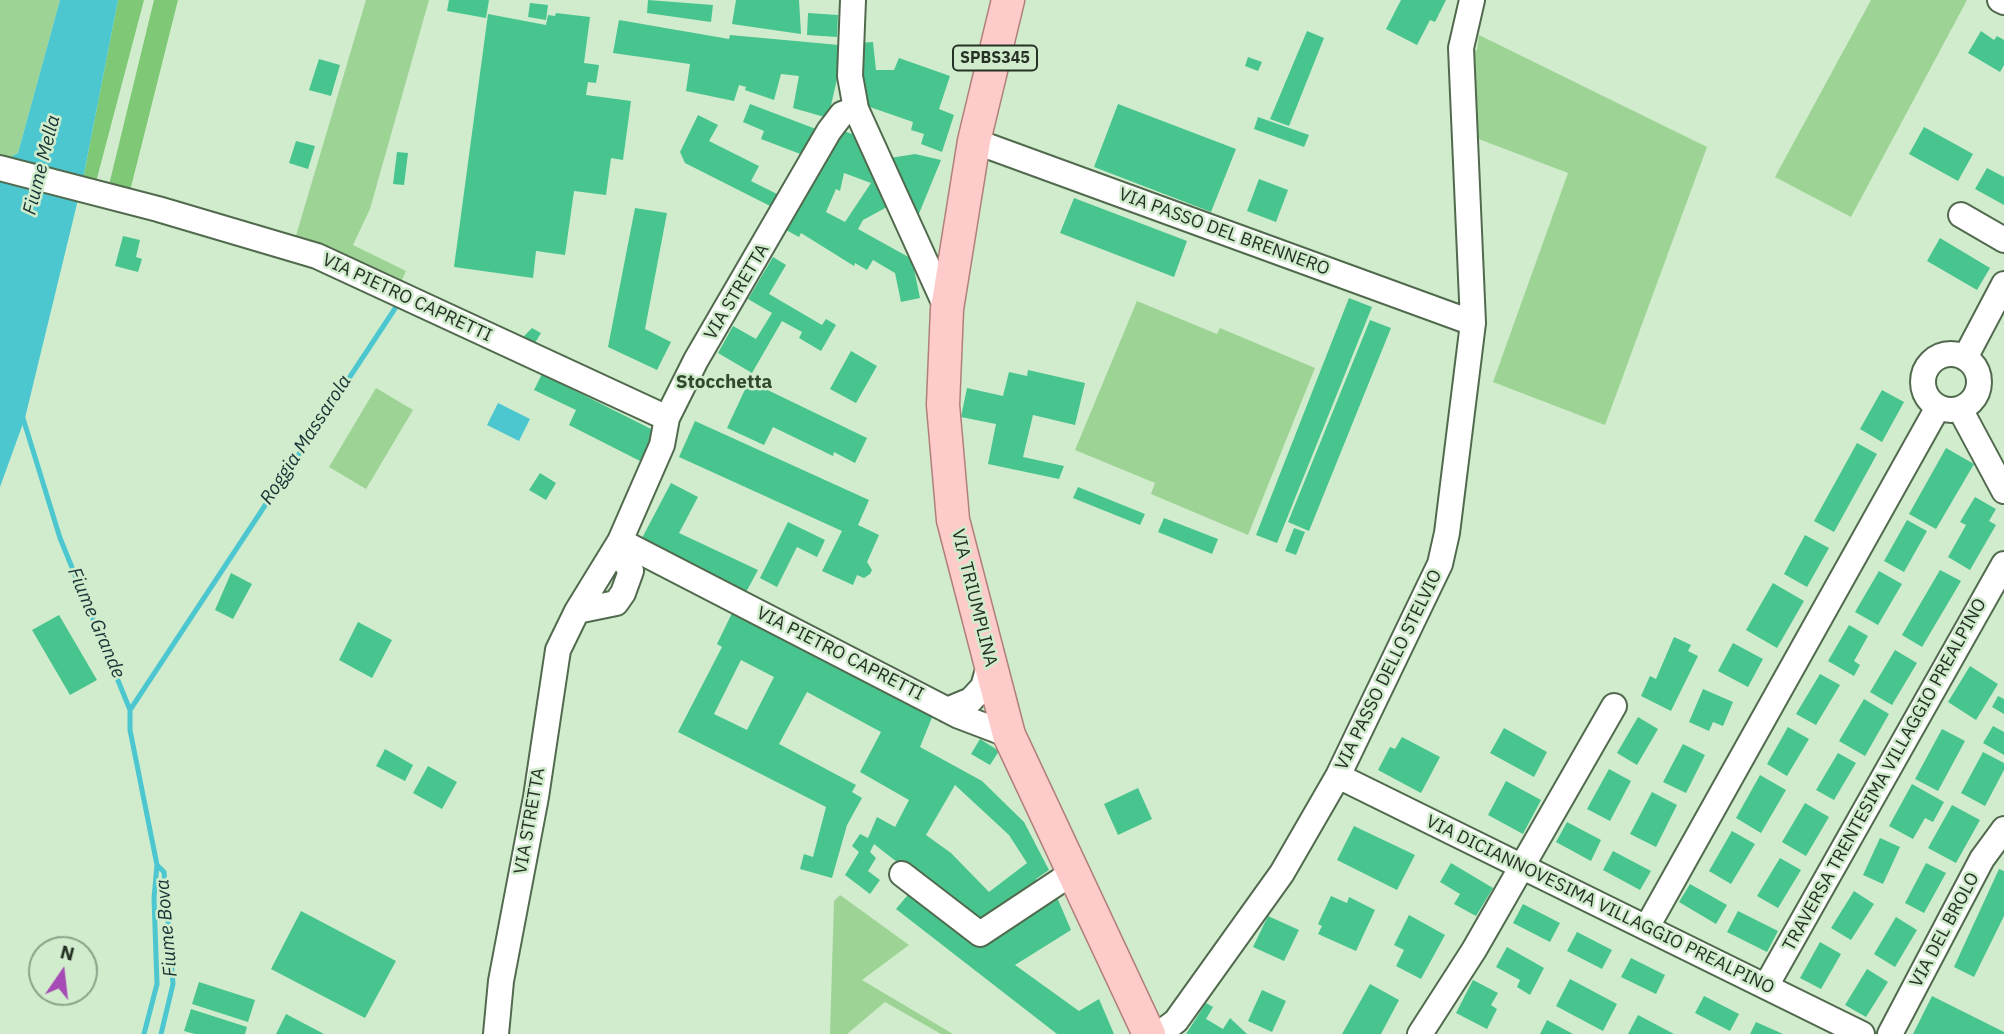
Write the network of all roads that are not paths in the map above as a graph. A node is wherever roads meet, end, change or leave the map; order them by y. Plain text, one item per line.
1 (853, 0) edge
2 (990, 0) edge
3 (1009, 0) edge
4 (1472, 0) edge
5 (856, 109) junction
6 (977, 129) junction
7 (0, 168) edge
8 (1961, 215) dead end
9 (2004, 240) edge
10 (2004, 284) edge
11 (947, 309) junction
12 (1473, 323) junction
13 (1965, 358) junction
14 (1949, 408) junction
15 (667, 418) junction
16 (2004, 491) edge
17 (617, 547) junction
18 (2004, 564) edge
19 (990, 663) junction
20 (1614, 706) dead end
21 (947, 710) junction
22 (1009, 734) junction
23 (1338, 776) junction
24 (2004, 829) edge
25 (1520, 867) junction
26 (1072, 873) junction
27 (902, 874) dead end
28 (1647, 927) junction
29 (1766, 986) junction
30 (496, 1034) edge
31 (1149, 1034) edge
32 (1159, 1034) edge
33 (1420, 1034) edge
34 (1862, 1034) edge
35 (1891, 1034) edge

1 - 5 street
2 - 6 main road, SPBS345
3 - 6 main road, SPBS345
4 - 12 street, VIA PASSO DELLO STELVIO
5 - 11 street, VIA TRIUMPLINA
5 - 15 street, VIA STRETTA
6 - 11 main road, VIA TRIUMPLINA
6 - 12 street, VIA PASSO DEL BRENNERO
7 - 15 street, VIA PIETRO CAPRETTI
8 - 9 street
10 - 13 street
11 - 19 main road, VIA TRIUMPLINA
12 - 23 street, VIA PASSO DELLO STELVIO
13 - 14 street
13 - 14 street
14 - 16 street
14 - 28 street
15 - 17 street, VIA STRETTA
17 - 21 street, VIA PIETRO CAPRETTI
17 - 30 street, VIA STRETTA
18 - 29 street, TRAVERSA TRENTESIMA VILLAGGIO PREALPINO
19 - 21 street
19 - 22 main road, VIA TRIUMPLINA
20 - 25 street
21 - 22 street, VIA PIETRO CAPRETTI
22 - 26 main road, VIA TRIUMPLINA
23 - 25 street, VIA DICIANNOVESIMA VILLAGGIO PREALPINO
23 - 32 street, VIA PASSO DELLO STELVIO
24 - 35 street, VIA DEL BROLO
25 - 28 street, VIA DICIANNOVESIMA VILLAGGIO PREALPINO
25 - 33 street
26 - 27 street
26 - 31 main road, VIA TRIUMPLINA
28 - 29 street, VIA DICIANNOVESIMA VILLAGGIO PREALPINO
29 - 34 street, VIA DICIANNOVESIMA VILLAGGIO PREALPINO

